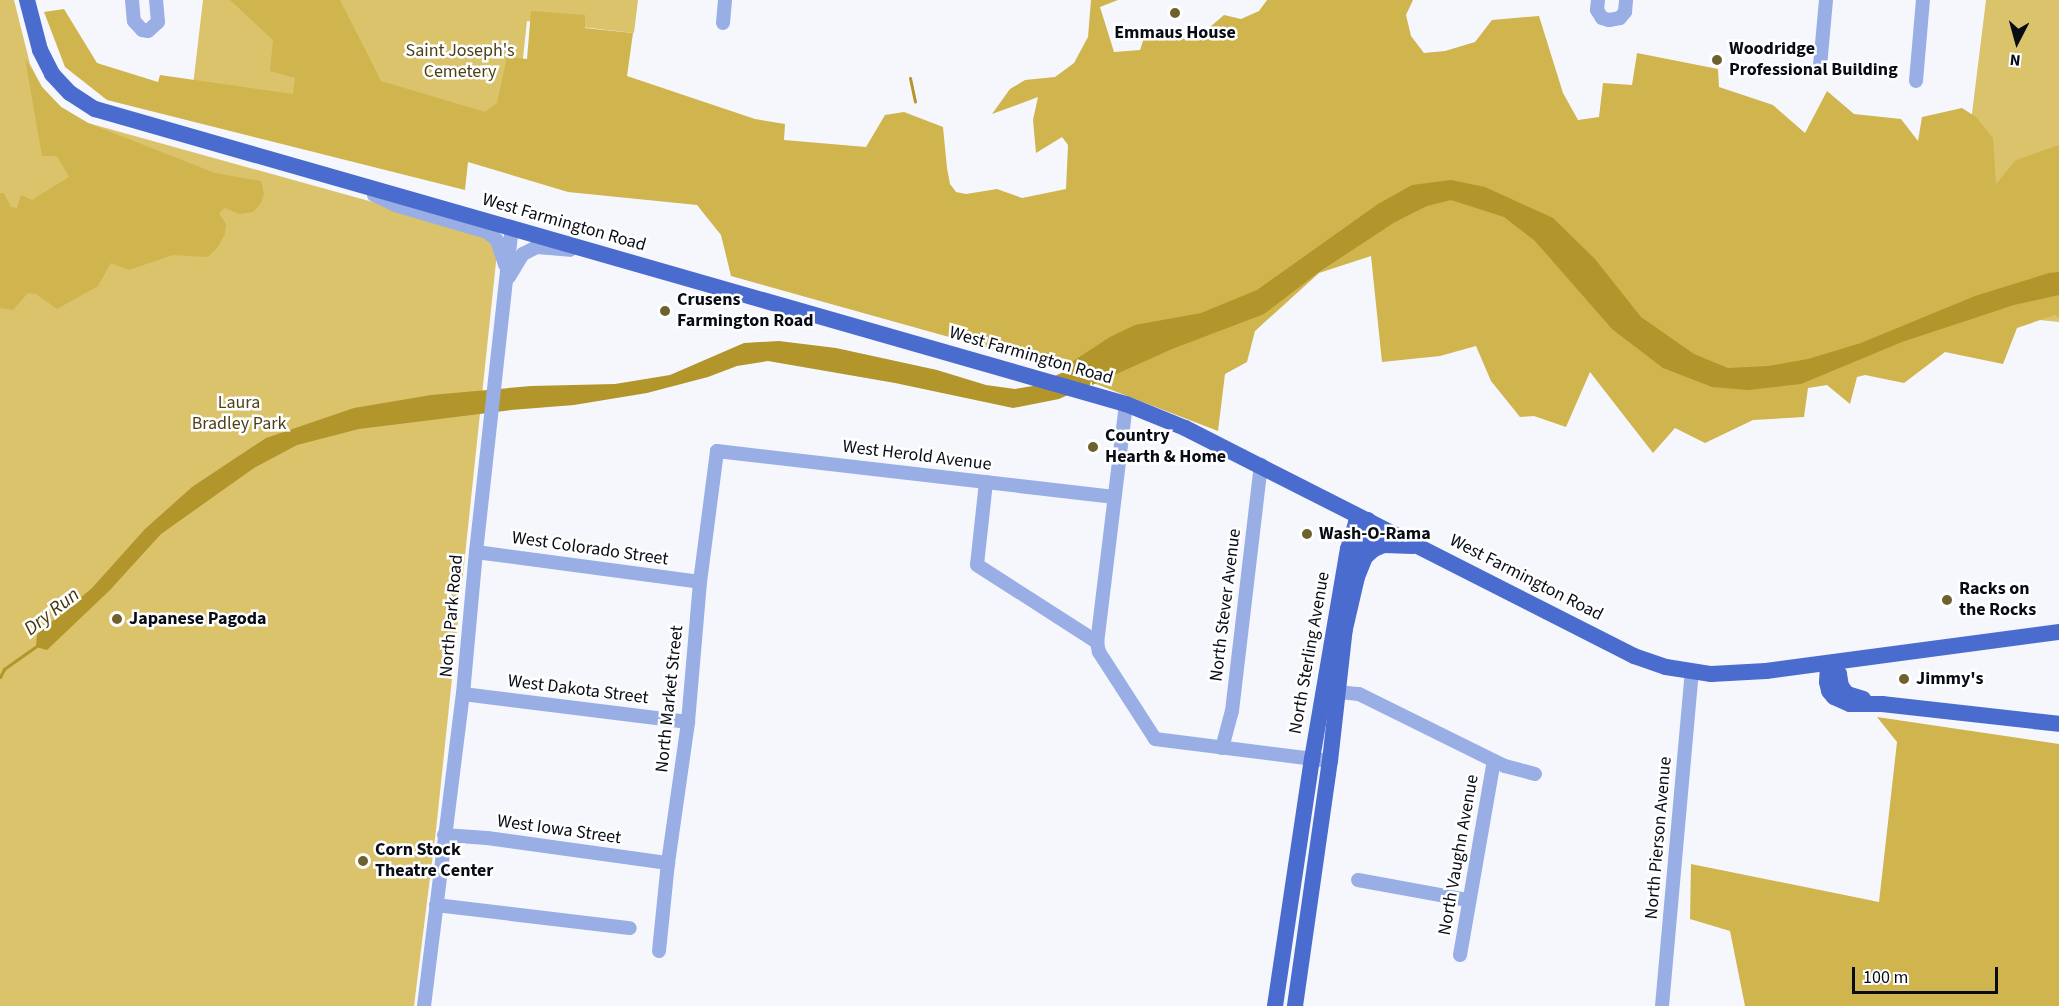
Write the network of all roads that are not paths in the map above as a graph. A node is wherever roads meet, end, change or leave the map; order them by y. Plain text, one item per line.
1 (27, 0) edge
2 (132, 0) edge
3 (156, 0) edge
4 (725, 0) edge
5 (1598, 0) edge
6 (1626, 0) edge
7 (1826, 0) edge
8 (1923, 0) edge
9 (723, 23) dead end
10 (1820, 66) dead end
11 (1916, 81) dead end
12 (337, 178) junction
13 (512, 228) junction
14 (602, 254) junction
15 (507, 282) junction
16 (1126, 404) junction
17 (717, 451) joint
18 (1261, 465) junction
19 (986, 482) junction
20 (1114, 497) junction
21 (1368, 520) junction
22 (476, 552) junction
23 (1440, 556) junction
24 (700, 582) junction
25 (2059, 632) edge
26 (1344, 633) junction
27 (1097, 642) junction
28 (1827, 664) junction
29 (1692, 672) junction
30 (1331, 691) junction
31 (463, 694) junction
32 (688, 722) junction
33 (2059, 724) edge
34 (1222, 748) junction
35 (1312, 759) junction
36 (1330, 761) junction
37 (1494, 761) junction
38 (1535, 774) dead end
39 (444, 835) junction
40 (668, 863) junction
41 (1358, 880) dead end
42 (1468, 900) junction
43 (436, 905) junction
44 (630, 928) dead end
45 (659, 951) dead end
46 (1460, 955) dead end
47 (424, 1006) edge
48 (1275, 1006) edge
49 (1295, 1006) edge
50 (1662, 1006) edge

1 - 12 main road, West Farmington Road
2 - 3 street
4 - 9 street
5 - 6 street
7 - 10 street
8 - 11 street
12 - 13 main road, West Farmington Road
12 - 15 street
13 - 14 main road, West Farmington Road
13 - 15 street, North Park Road
14 - 15 street
14 - 16 main road, West Farmington Road
15 - 22 street, North Park Road
16 - 18 main road, West Farmington Road
16 - 20 street
17 - 19 street, West Herold Avenue
17 - 24 street, North Market Street
18 - 21 main road, West Farmington Road
18 - 34 street, North Stever Avenue
19 - 20 street, West Herold Avenue
19 - 27 street
20 - 27 street
21 - 23 main road, West Farmington Road
21 - 26 main road, North Sterling Avenue
21 - 30 main road, North Sterling Avenue
22 - 24 street, West Colorado Street
22 - 31 street, North Park Road
23 - 26 main road
23 - 29 main road, West Farmington Road
24 - 32 street, North Market Street
25 - 28 main road, West Farmington Road
26 - 30 main road, North Sterling Avenue
27 - 34 street
28 - 29 main road, West Farmington Road
28 - 33 main road
29 - 50 street, North Pierson Avenue
30 - 35 main road, North Sterling Avenue
30 - 36 main road, North Sterling Avenue
30 - 37 street
31 - 32 street, West Dakota Street
31 - 39 street, North Park Road
32 - 40 street, North Market Street
34 - 35 street
35 - 36 street
35 - 48 main road, North Sterling Avenue
36 - 49 main road, North Sterling Avenue
37 - 38 street
37 - 42 street, North Vaughn Avenue
39 - 40 street, West Iowa Street
39 - 43 street, North Park Road
40 - 45 street, North Market Street
41 - 42 street
42 - 46 street, North Vaughn Avenue
43 - 44 street
43 - 47 street, North Park Road

